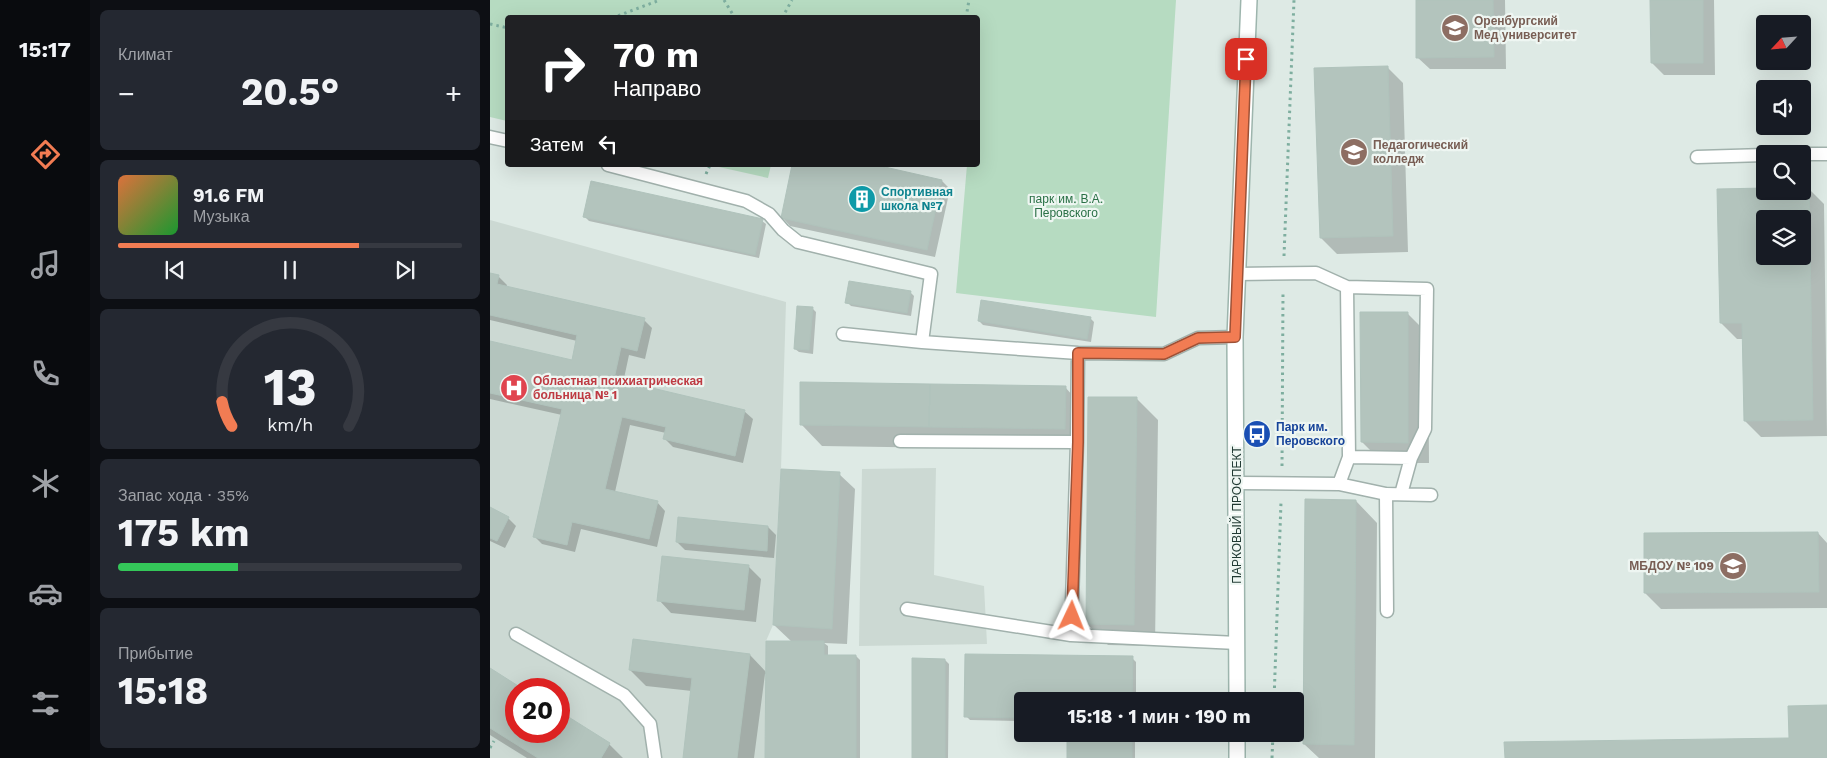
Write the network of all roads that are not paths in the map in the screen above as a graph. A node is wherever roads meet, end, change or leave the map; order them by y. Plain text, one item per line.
1 (1249, 0) edge
2 (490, 137) edge
3 (505, 140) edge
4 (1811, 154) edge
5 (1827, 154) edge
6 (1756, 155) edge
7 (1697, 157) dead end
8 (616, 167) edge
9 (1238, 274) junction
10 (1347, 287) junction
11 (843, 334) dead end
12 (1235, 337) junction
13 (922, 342) junction
14 (1078, 353) junction
15 (900, 441) dead end
16 (1078, 442) junction
17 (1349, 457) junction
18 (1412, 458) junction
19 (1237, 483) junction
20 (1339, 484) junction
21 (1386, 494) junction
22 (1401, 494) junction
23 (1431, 495) dead end
24 (907, 609) dead end
25 (1387, 611) dead end
26 (516, 634) dead end
27 (1071, 635) junction
28 (1237, 643) junction
29 (1237, 692) edge
30 (1237, 742) edge
31 (655, 758) edge
32 (1237, 758) edge

1 - 9 main road, ПАРКОВЫЙ ПРОСПЕКТ
2 - 3 lane
4 - 5 lane
6 - 7 lane
8 - 13 lane
9 - 10 lane
9 - 12 main road, ПАРКОВЫЙ ПРОСПЕКТ
10 - 17 lane
10 - 18 lane
11 - 13 lane
12 - 14 lane
12 - 19 main road, ПАРКОВЫЙ ПРОСПЕКТ
13 - 14 lane
14 - 16 lane
15 - 16 lane
16 - 27 lane
17 - 18 lane
17 - 20 lane
18 - 22 lane
19 - 20 lane
19 - 28 main road, ПАРКОВЫЙ ПРОСПЕКТ
20 - 21 lane
21 - 22 lane
21 - 25 lane
22 - 23 lane
24 - 27 lane
26 - 31 lane
27 - 28 lane
28 - 29 main road, ПАРКОВЫЙ ПРОСПЕКТ
30 - 32 main road

